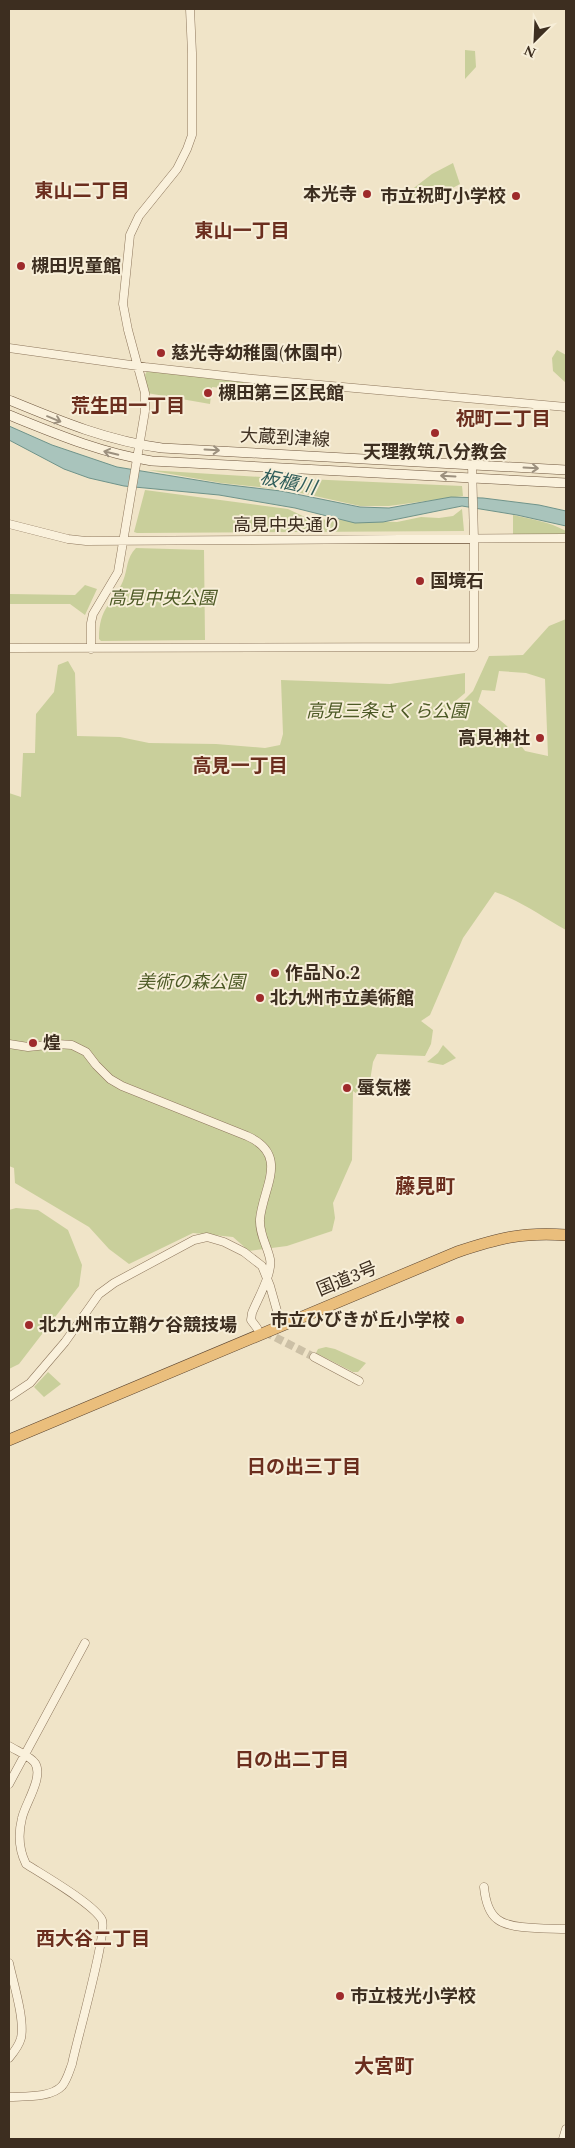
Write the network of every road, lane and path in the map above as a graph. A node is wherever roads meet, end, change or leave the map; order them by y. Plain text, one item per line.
1 (190, 9) edge
2 (9, 348) edge
3 (137, 366) junction
4 (9, 400) edge
5 (566, 407) edge
6 (9, 415) edge
7 (138, 445) junction
8 (137, 459) junction
9 (472, 465) junction
10 (566, 470) edge
11 (472, 478) junction
12 (566, 483) edge
13 (9, 524) edge
14 (566, 538) edge
15 (474, 539) junction
16 (124, 541) junction
17 (9, 648) edge
18 (91, 649) junction
19 (9, 1044) edge
20 (566, 1235) edge
21 (546, 1237) junction
22 (566, 1242) edge
23 (266, 1279) junction
24 (281, 1325) junction
25 (257, 1328) dead end
26 (314, 1357) tunnel mouth
27 (359, 1381) dead end
28 (9, 1396) edge
29 (9, 1440) edge
30 (9, 1447) edge
31 (86, 1643) dead end
32 (9, 1746) edge
33 (24, 1755) junction
34 (9, 1784) edge
35 (484, 1887) dead end
36 (566, 1929) edge
37 (9, 1963) edge
38 (9, 2058) edge
39 (9, 2097) edge
40 (566, 2129) edge
41 (563, 2139) edge

1 - 3 street
2 - 3 street
3 - 5 street
3 - 7 street
4 -> 7 main road, 大蔵到津線
8 -> 6 main road, 大蔵到津線
7 - 8 street
7 -> 9 main road, 大蔵到津線
11 -> 8 main road, 大蔵到津線
8 - 16 street
9 -> 10 main road, 大蔵到津線
9 - 11 street
11 - 12 main road, 大蔵到津線
11 - 15 street
13 - 16 street, 高見中央通り
14 - 15 street, 高見中央通り
15 - 16 street, 高見中央通り
15 - 18 street
16 - 18 street
17 - 18 street
19 - 23 street
20 - 21 highway, 国道3号
21 - 22 highway, 国道3号
21 - 24 highway, 国道3号
21 - 30 highway, 国道3号
23 - 24 street
23 - 25 street
23 - 28 street
24 - 29 highway, 国道3号
26 - 27 street
31 - 33 street
32 - 33 street
33 - 34 street
33 - 39 street
35 - 36 street
37 - 38 street
40 - 41 street

